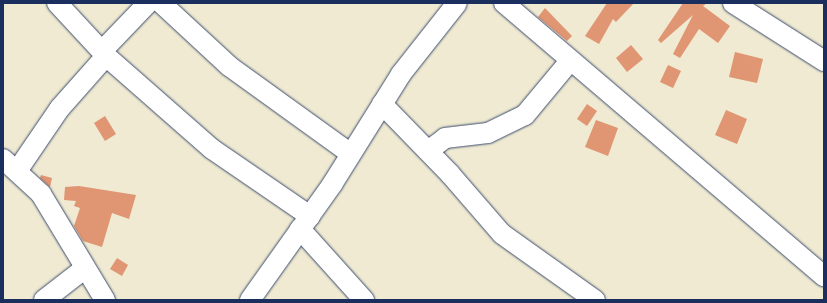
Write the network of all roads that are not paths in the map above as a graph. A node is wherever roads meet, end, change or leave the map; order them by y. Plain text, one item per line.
1 (57, 3) edge
2 (148, 3) edge
3 (161, 3) edge
4 (457, 3) edge
5 (504, 3) edge
6 (733, 3) edge
7 (104, 53) junction
8 (570, 61) junction
9 (824, 61) edge
10 (382, 104) junction
11 (428, 152) junction
12 (351, 154) junction
13 (10, 165) edge
14 (305, 223) junction
15 (84, 269) junction
16 (824, 276) edge
17 (44, 300) edge
18 (105, 300) edge
19 (250, 300) edge
20 (364, 300) edge
21 (595, 300) edge

1 - 7 street
2 - 7 street
3 - 12 street
4 - 10 street
5 - 8 street
6 - 9 street
7 - 13 street
7 - 14 street
8 - 11 street
8 - 16 street
10 - 11 street
10 - 12 street
11 - 21 street
12 - 14 street
13 - 15 street
14 - 19 street
14 - 20 street
15 - 17 street
15 - 18 street

